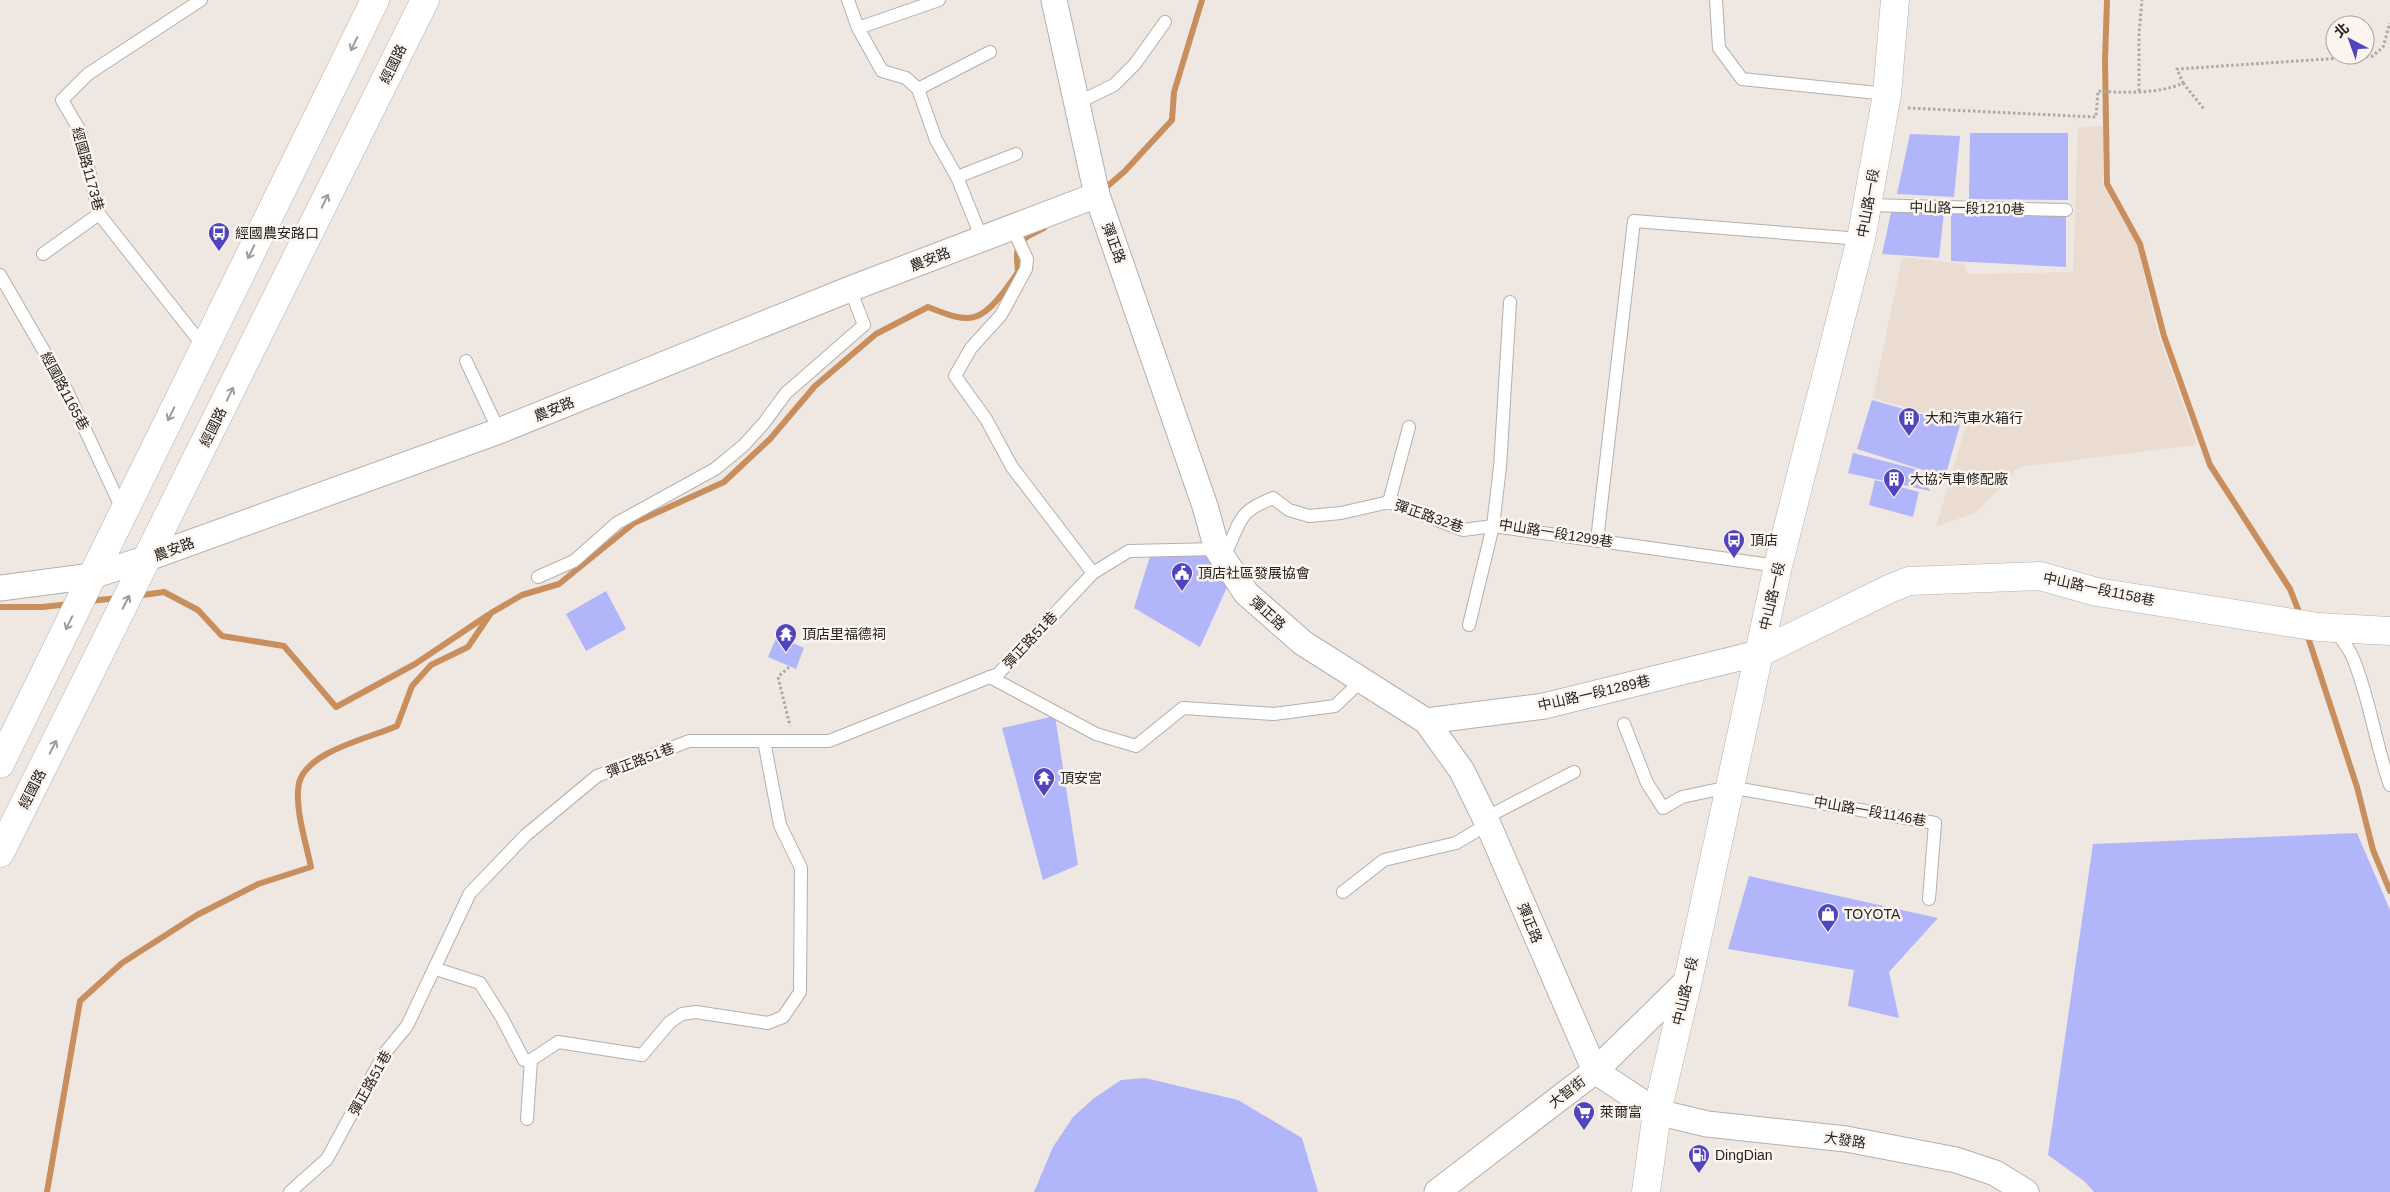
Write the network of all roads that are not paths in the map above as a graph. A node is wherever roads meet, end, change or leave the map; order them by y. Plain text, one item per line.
1 (201, 0) edge
2 (375, 0) edge
3 (425, 0) edge
4 (848, 0) edge
5 (939, 0) edge
6 (1054, 0) edge
7 (1716, 0) edge
8 (1895, 0) edge
9 (1165, 22) dead end
10 (858, 28) junction
11 (990, 52) dead end
12 (918, 89) junction
13 (1886, 100) junction
14 (1075, 104) junction
15 (1016, 154) dead end
16 (957, 177) junction
17 (1097, 195) junction
18 (1867, 206) junction
19 (2066, 210) dead end
20 (99, 214) junction
21 (1012, 227) junction
22 (982, 239) junction
23 (1861, 239) junction
24 (43, 254) dead end
25 (0, 275) edge
26 (850, 289) junction
27 (1510, 302) dead end
28 (204, 347) junction
29 (466, 361) dead end
30 (1409, 427) dead end
31 (498, 431) junction
32 (1389, 502) junction
33 (123, 510) junction
34 (1493, 526) junction
35 (1597, 540) junction
36 (1217, 549) junction
37 (148, 558) junction
38 (1778, 566) junction
39 (1093, 573) junction
40 (92, 576) junction
41 (538, 577) dead end
42 (0, 588) edge
43 (1469, 625) dead end
44 (2314, 626) junction
45 (2390, 631) edge
46 (1759, 653) junction
47 (990, 677) junction
48 (1362, 680) junction
49 (1426, 721) junction
50 (1624, 724) dead end
51 (764, 741) junction
52 (0, 764) edge
53 (1574, 772) dead end
54 (2390, 785) edge
55 (1729, 787) junction
56 (1486, 821) junction
57 (0, 853) edge
58 (1343, 892) dead end
59 (1929, 899) dead end
60 (436, 969) junction
61 (1688, 980) junction
62 (531, 1060) junction
63 (1595, 1071) junction
64 (1657, 1112) junction
65 (527, 1119) dead end
66 (290, 1192) edge
67 (1437, 1192) edge
68 (1646, 1192) edge
69 (2026, 1192) edge

1 - 20 lane, 經國路1173巷
2 -> 28 street
37 -> 3 street, 經國路
4 - 10 lane
5 - 10 lane
6 - 14 street, 彈正路
7 - 13 lane
8 - 13 street, 中山路一段
9 - 14 lane
10 - 12 lane
11 - 12 lane
12 - 16 lane
13 - 18 street, 中山路一段
14 - 17 street, 彈正路
15 - 16 lane
16 - 22 lane
17 - 21 street, 農安路
17 - 36 street, 彈正路
18 - 19 lane, 中山路一段1210巷
18 - 23 street, 中山路一段
20 - 24 lane
20 - 28 lane, 經國路1173巷
21 - 22 street, 農安路
21 - 39 lane
22 - 26 street, 農安路
23 - 35 lane
23 - 38 street, 中山路一段
25 - 33 lane, 經國路1165巷
26 - 31 street, 農安路
26 - 41 lane
27 - 34 lane, 中山路一段1299巷
28 -> 33 street
29 - 31 lane
30 - 32 lane
31 - 37 street, 農安路
32 - 34 lane, 彈正路32巷
32 - 36 lane, 彈正路32巷
33 - 40 street
34 - 35 lane, 中山路一段1299巷
34 - 43 lane
35 - 38 lane, 中山路一段1299巷
36 - 39 lane, 彈正路51巷
36 - 48 street, 彈正路
37 - 40 street, 農安路
57 -> 37 street, 經國路
38 - 46 street, 中山路一段
39 - 47 lane, 彈正路51巷
40 - 42 street, 農安路
40 -> 52 street
44 - 45 street, 中山路一段1158巷
44 - 46 street, 中山路一段1158巷
44 - 54 lane
46 - 49 street, 中山路一段1289巷
46 - 55 street, 中山路一段
47 - 48 lane
47 - 51 lane, 彈正路51巷
48 - 49 street, 彈正路
49 - 56 street, 彈正路
50 - 55 lane
51 - 60 lane, 彈正路51巷
51 - 62 lane
53 - 56 lane
55 - 59 lane, 中山路一段1146巷
55 - 61 street, 中山路一段
56 - 58 lane
56 - 63 street, 彈正路
60 - 62 lane
60 - 66 lane, 彈正路51巷
61 - 63 street, 大智街
61 - 64 street, 中山路一段
62 - 65 lane
63 - 64 street
63 - 67 street, 大智街
64 - 68 street, 中山路一段
64 - 69 street, 大發路

